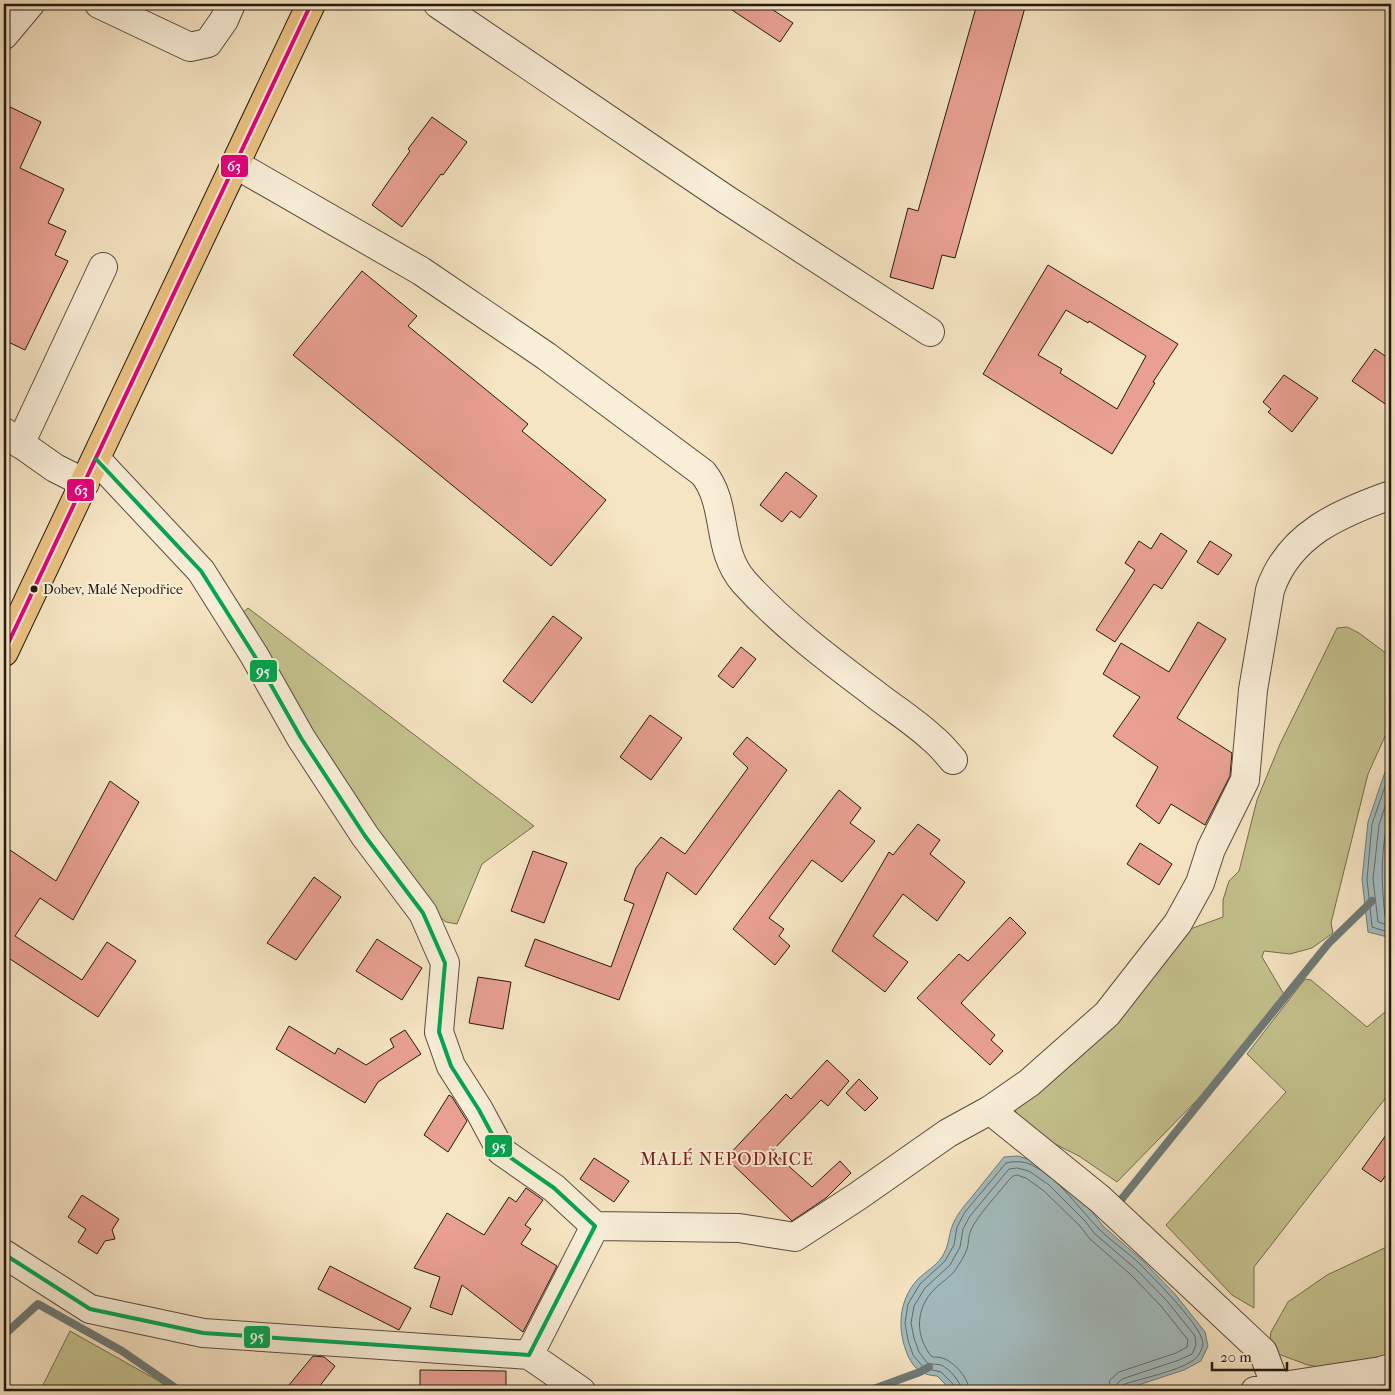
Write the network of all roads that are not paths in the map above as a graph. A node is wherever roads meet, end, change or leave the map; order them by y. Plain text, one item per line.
1 (30, 4) edge
2 (99, 4) edge
3 (231, 4) edge
4 (311, 4) edge
5 (438, 4) edge
6 (4, 35) edge
7 (235, 164) junction
8 (103, 266) dead end
9 (930, 332) dead end
10 (12, 438) edge
11 (96, 459) junction
12 (84, 483) junction
13 (1391, 495) edge
14 (4, 652) edge
15 (953, 760) dead end
16 (990, 1110) junction
17 (595, 1226) junction
18 (4, 1254) edge
19 (530, 1355) junction
20 (1391, 1368) edge
21 (1265, 1389) edge
22 (581, 1391) edge

1 - 6 street
2 - 3 street
4 - 7 main road
5 - 9 street
7 - 11 main road
7 - 15 street
8 - 10 street
10 - 12 street
11 - 12 main road
11 - 17 street
12 - 14 main road
13 - 16 street
16 - 17 street
16 - 21 street
17 - 19 street
18 - 19 street
19 - 22 street
20 - 21 street

